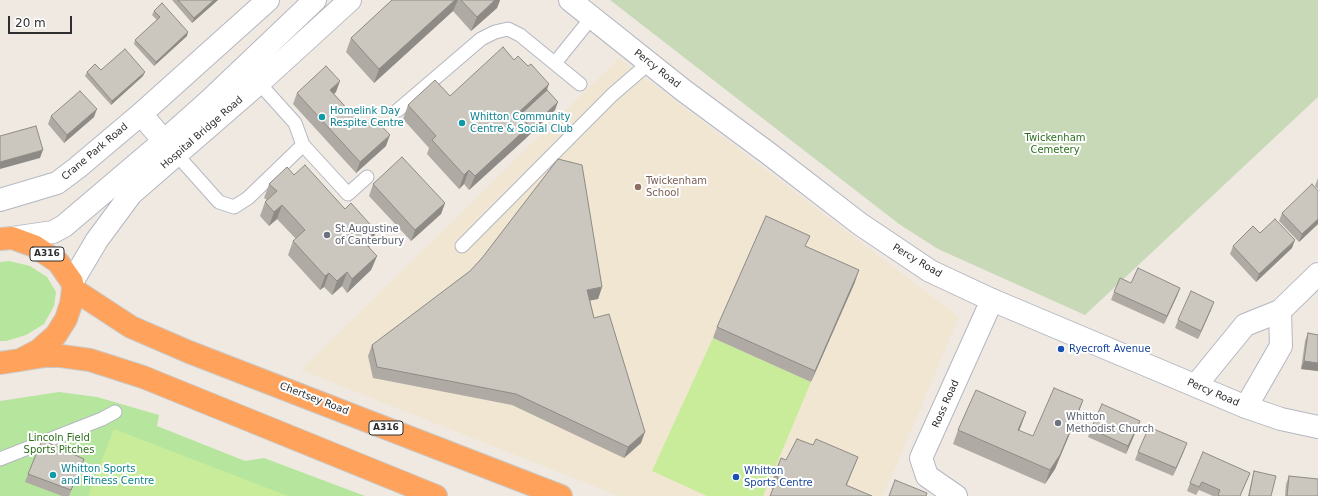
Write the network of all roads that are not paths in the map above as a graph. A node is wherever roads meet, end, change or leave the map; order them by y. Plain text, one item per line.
1 (268, 0) edge
2 (315, 0) edge
3 (350, 0) edge
4 (570, 0) edge
5 (592, 18) junction
6 (555, 63) junction
7 (649, 63) junction
8 (259, 83) junction
9 (580, 84) dead end
10 (398, 110) dead end
11 (141, 114) junction
12 (303, 145) junction
13 (176, 154) junction
14 (367, 177) dead end
15 (0, 200) edge
16 (6, 238) edge
17 (462, 246) dead end
18 (1318, 274) edge
19 (73, 285) junction
20 (992, 300) junction
21 (1280, 311) junction
22 (10, 362) edge
23 (1196, 385) junction
24 (1246, 406) junction
25 (115, 412) dead end
26 (1318, 427) edge
27 (0, 459) edge
28 (436, 496) edge
29 (561, 496) edge
30 (956, 496) edge

1 - 11 street
2 - 13 street, Hospital Bridge Road
3 - 8 street, Hospital Bridge Road
4 - 5 street, Percy Road
5 - 6 lane
5 - 7 street, Percy Road
6 - 9 lane
6 - 10 lane
7 - 17 lane
7 - 20 street, Percy Road
8 - 12 lane
8 - 13 street, Hospital Bridge Road
11 - 13 street, Hospital Bridge Road
11 - 15 street, Crane Park Road
12 - 13 lane
12 - 14 lane
13 - 16 street, Hospital Bridge Road
13 - 19 street, Hospital Bridge Road
16 - 19 highway, A316
18 - 21 street
19 - 22 highway
19 - 29 highway, Chertsey Road / A316
20 - 23 street, Percy Road
20 - 30 street, Ross Road
21 - 23 street
21 - 24 street
22 - 28 highway
23 - 24 street, Percy Road
24 - 26 street, Percy Road
25 - 27 lane

